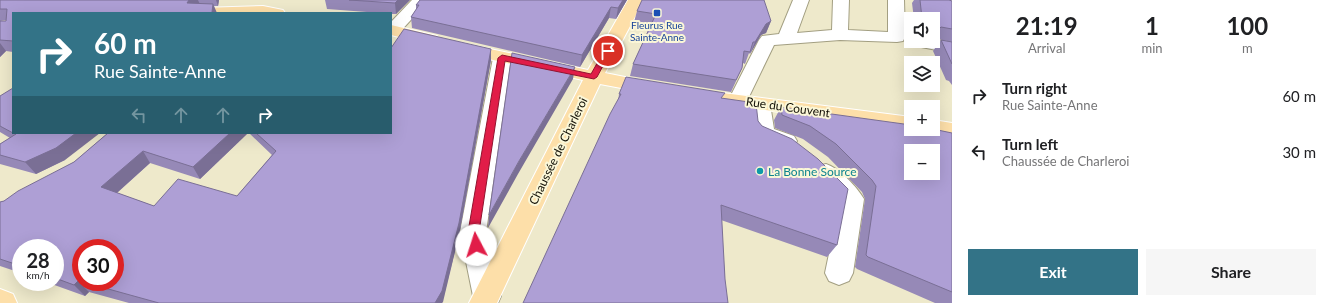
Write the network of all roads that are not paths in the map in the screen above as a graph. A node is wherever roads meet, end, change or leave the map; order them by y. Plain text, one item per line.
1 (421, 0) edge
2 (636, 0) edge
3 (801, 0) edge
4 (841, 0) edge
5 (896, 0) edge
6 (232, 12) edge
7 (270, 12) edge
8 (392, 29) edge
9 (392, 30) edge
10 (840, 36) junction
11 (786, 39) junction
12 (904, 39) edge
13 (940, 46) edge
14 (952, 48) edge
15 (502, 58) junction
16 (594, 77) junction
17 (670, 90) edge
18 (708, 97) edge
19 (749, 102) junction
20 (904, 123) edge
21 (940, 128) edge
22 (952, 130) edge
23 (839, 273) dead end
24 (485, 299) edge
25 (0, 302) edge
26 (3, 303) edge

1 - 8 street
2 - 16 main road, Chaussée de Charleroi
3 - 11 street
4 - 10 street
5 - 12 street
6 - 7 main road
9 - 15 main road
10 - 11 street
10 - 12 street
11 - 19 street
13 - 14 street
15 - 16 main road
15 - 24 street
16 - 17 main road
16 - 24 main road, Chaussée de Charleroi
18 - 19 main road, Rue du Couvent
19 - 20 main road, Rue du Couvent
19 - 23 street
21 - 22 main road
25 - 26 main road

